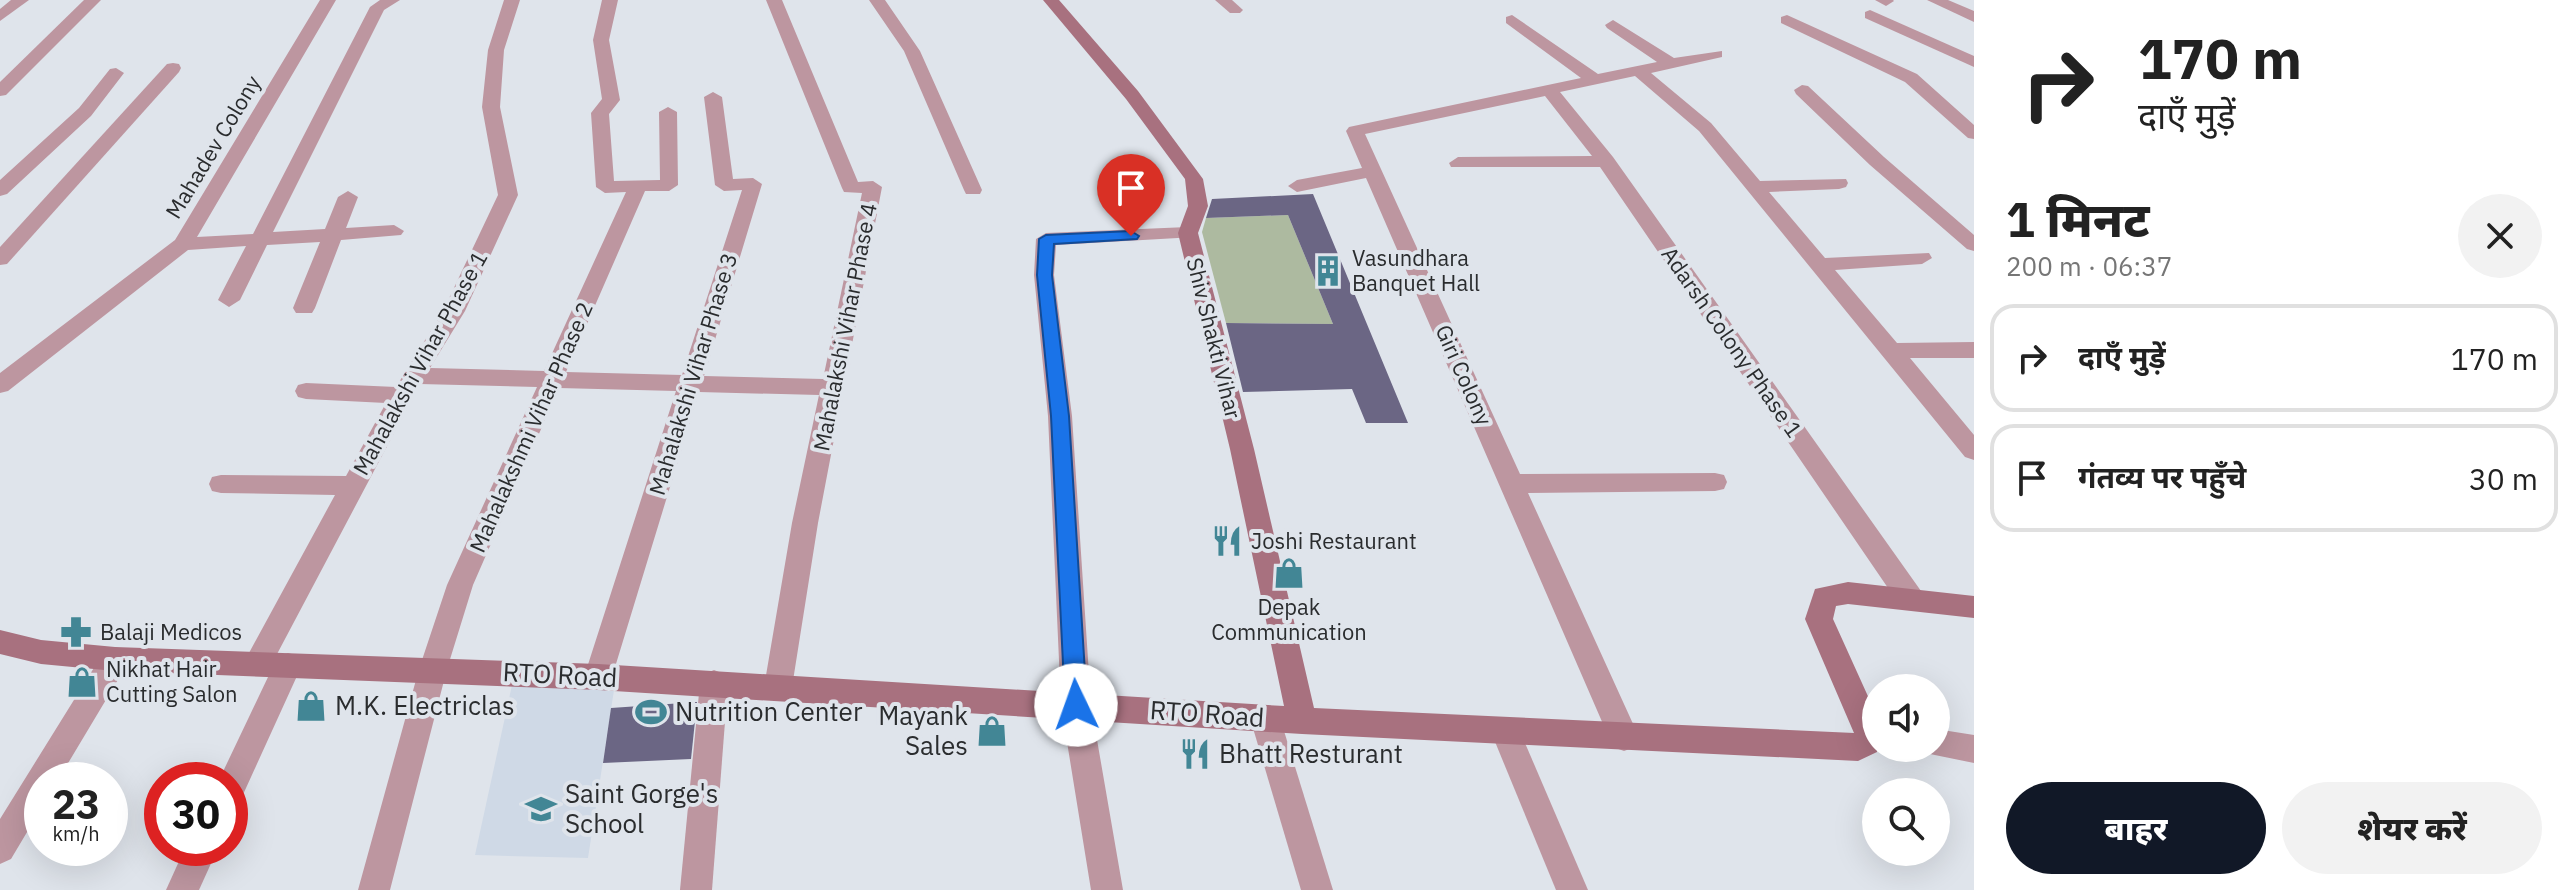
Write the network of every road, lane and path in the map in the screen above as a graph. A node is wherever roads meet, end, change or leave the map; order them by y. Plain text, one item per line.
1 (21, 0) edge
2 (93, 0) edge
3 (328, 0) edge
4 (392, 0) edge
5 (512, 0) edge
6 (610, 0) edge
7 (774, 0) edge
8 (877, 0) edge
9 (1051, 0) edge
10 (1935, 0) edge
11 (1870, 15) dead end
12 (0, 16) edge
13 (1974, 17) edge
14 (1512, 20) dead end
15 (1787, 20) dead end
16 (1613, 25) dead end
17 (1716, 54) dead end
18 (1974, 62) edge
19 (1670, 63) junction
20 (173, 68) dead end
21 (1638, 70) junction
22 (116, 73) dead end
23 (1594, 79) junction
24 (1548, 89) junction
25 (1802, 90) dead end
26 (0, 91) edge
27 (713, 97) dead end
28 (668, 112) dead end
29 (1974, 134) edge
30 (1606, 161) junction
31 (1458, 163) dead end
32 (1373, 171) junction
33 (1839, 183) dead end
34 (1297, 186) dead end
35 (1757, 187) junction
36 (637, 188) junction
37 (0, 190) edge
38 (973, 190) dead end
39 (348, 197) dead end
40 (394, 231) dead end
41 (1188, 233) junction
42 (333, 235) junction
43 (261, 238) junction
44 (183, 244) junction
45 (1974, 245) edge
46 (1922, 258) dead end
47 (0, 259) edge
48 (1819, 265) junction
49 (229, 300) dead end
50 (304, 308) dead end
51 (1974, 350) edge
52 (1889, 351) junction
53 (553, 380) junction
54 (0, 385) edge
55 (408, 385) junction
56 (690, 385) junction
57 (833, 387) junction
58 (306, 391) dead end
59 (1974, 451) edge
60 (1715, 482) dead end
61 (221, 484) dead end
62 (1513, 484) junction
63 (353, 486) junction
64 (1911, 599) junction
65 (1974, 607) edge
66 (0, 642) edge
67 (115, 659) junction
68 (257, 664) junction
69 (288, 665) junction
70 (433, 669) junction
71 (598, 677) junction
72 (714, 683) junction
73 (778, 687) junction
74 (1076, 705) junction
75 (1862, 711) edge
76 (1265, 718) junction
77 (1302, 721) junction
78 (1506, 732) junction
79 (1624, 737) junction
80 (1862, 744) edge
81 (1950, 745) edge
82 (1974, 749) edge
83 (243, 762) edge
84 (0, 848) edge
85 (193, 866) edge
86 (182, 890) edge
87 (374, 890) edge
88 (696, 890) edge
89 (1107, 890) edge
90 (1317, 890) edge
91 (1572, 890) edge

1 - 12 street
2 - 26 street
3 - 44 street, Mahadev Colony
4 - 43 street
5 - 55 street, Mahalakshi Vihar Phase 1
6 - 36 street
7 - 57 street, Mahalakshi Vihar Phase 4
8 - 38 street
9 - 41 street, Shiv Shakti Vihar
10 - 13 street
11 - 18 street
14 - 23 street
15 - 29 street
16 - 19 street
17 - 19 street, Giri Colony
19 - 21 street, Giri Colony
20 - 47 street
21 - 23 street, Giri Colony
21 - 35 street
22 - 37 street
23 - 24 street, Giri Colony
24 - 30 street, Adarsh Colony Phase 1
24 - 32 street, Giri Colony
25 - 45 street
27 - 56 street, Mahalakshi Vihar Phase 3
28 - 36 street
30 - 31 street
30 - 64 street, Adarsh Colony Phase 1
32 - 34 street
32 - 62 street, Giri Colony
33 - 35 street
35 - 48 street
36 - 53 street, Mahalakshmi Vihar Phase 2
39 - 42 street
40 - 42 street
41 - 74 street
41 - 77 street, Shiv Shakti Vihar
42 - 43 street
42 - 50 street
43 - 44 street
43 - 49 street
44 - 54 street, Mahadev Colony
46 - 48 street
48 - 52 street
51 - 52 street
52 - 59 street
53 - 55 street
53 - 56 street
53 - 70 street, Mahalakshmi Vihar Phase 2
55 - 58 street
55 - 63 street, Mahalakshi Vihar Phase 1
56 - 57 street
56 - 71 street, Mahalakshi Vihar Phase 3
57 - 73 street, Mahalakshi Vihar Phase 4
60 - 62 street
61 - 63 street
62 - 79 street, Giri Colony
63 - 68 street, Mahalakshi Vihar Phase 1
64 - 65 street, RTO Road
64 - 75 street, RTO Road
66 - 67 street, RTO Road
67 - 68 street, RTO Road
67 - 84 street
68 - 69 street, RTO Road
69 - 70 street, RTO Road
69 - 83 street
70 - 71 street, RTO Road
70 - 87 street, Mahalakshmi Vihar Phase 2
71 - 72 street, RTO Road
72 - 73 street, RTO Road
72 - 88 street
73 - 74 street, RTO Road
74 - 76 street, RTO Road
74 - 89 street
76 - 77 street, RTO Road
76 - 90 street
77 - 78 street, RTO Road
78 - 79 street, RTO Road
78 - 91 street
79 - 80 street, RTO Road
81 - 82 street
85 - 86 street

